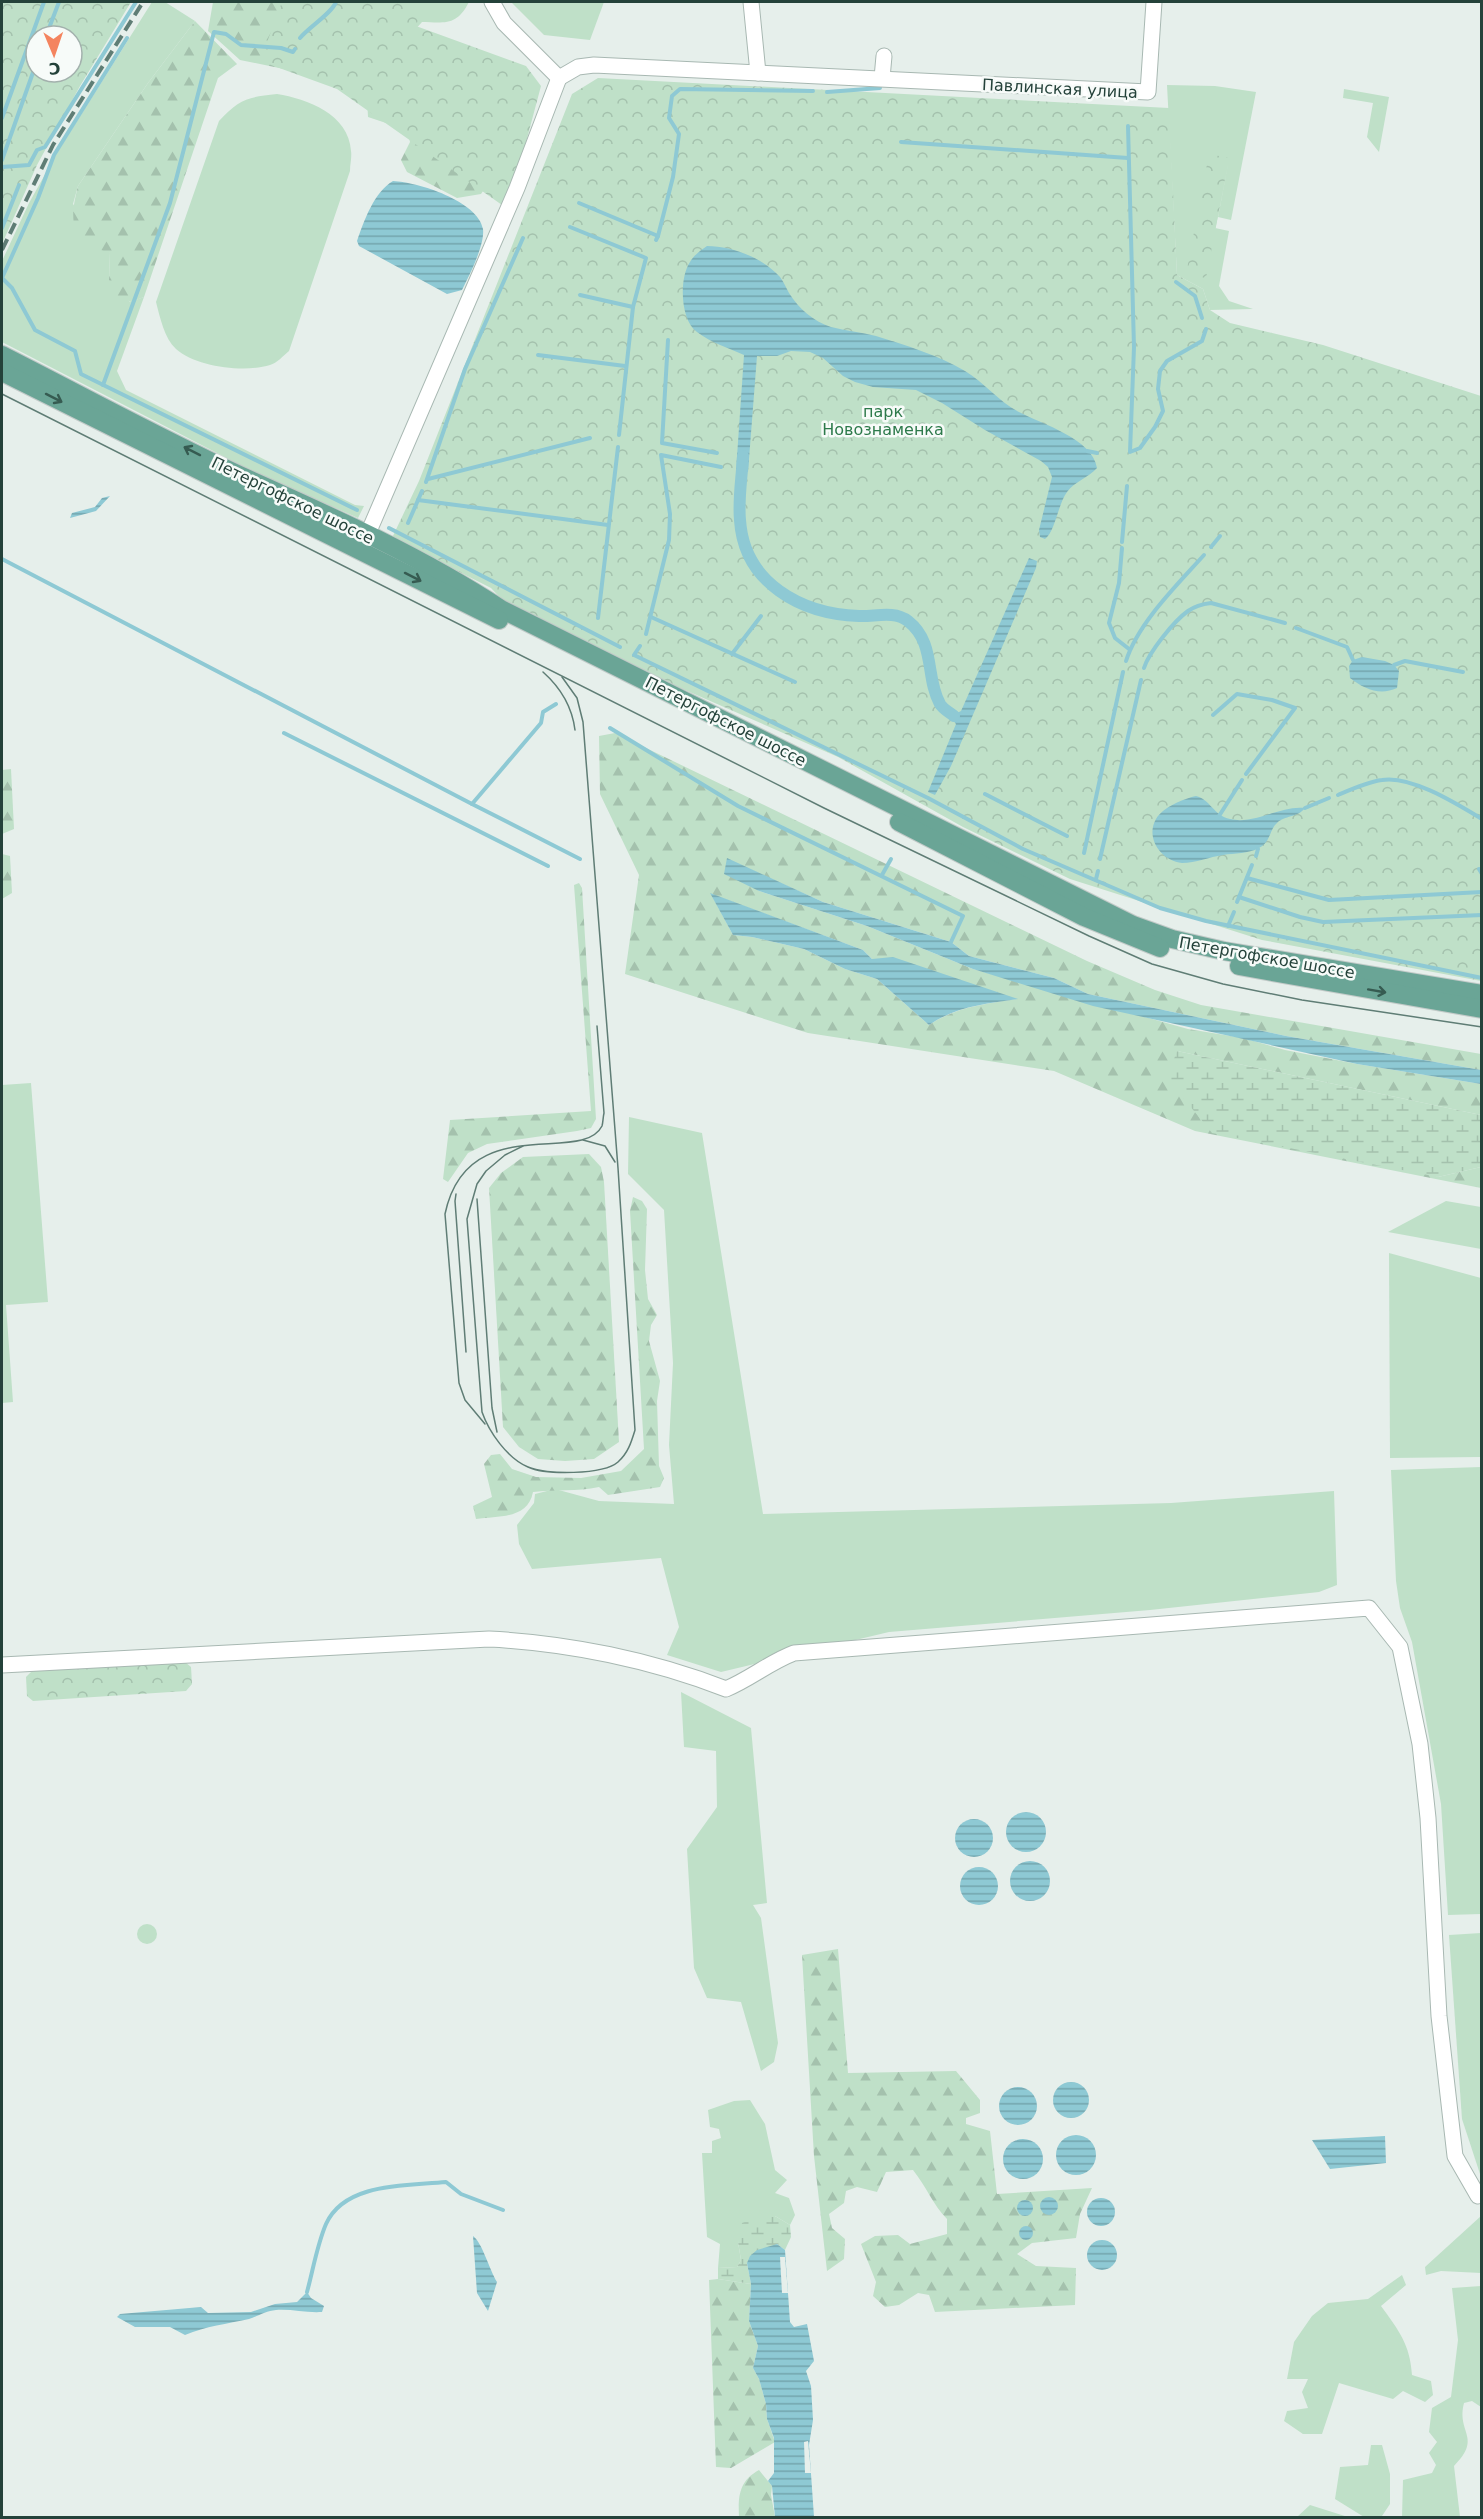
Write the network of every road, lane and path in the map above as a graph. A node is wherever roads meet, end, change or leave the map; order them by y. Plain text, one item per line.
1 (492, 2) edge
2 (751, 2) edge
3 (1154, 2) edge
4 (884, 56) dead end
5 (758, 73) junction
6 (559, 78) junction
7 (882, 78) junction
8 (2, 355) edge
9 (2, 372) edge
10 (364, 543) junction
11 (1482, 994) edge
12 (1482, 1009) edge
13 (2, 1665) edge
14 (1478, 2196) dead end

1 - 6 street
2 - 5 street
3 - 7 street, Павлинская улица
4 - 7 street
5 - 6 street, Павлинская улица
5 - 7 street, Павлинская улица
6 - 10 street
10 -> 8 main road, Петергофское шоссе
9 -> 10 main road, Петергофское шоссе
10 - 11 main road, Петергофское шоссе
10 -> 12 main road, Петергофское шоссе
13 - 14 street

